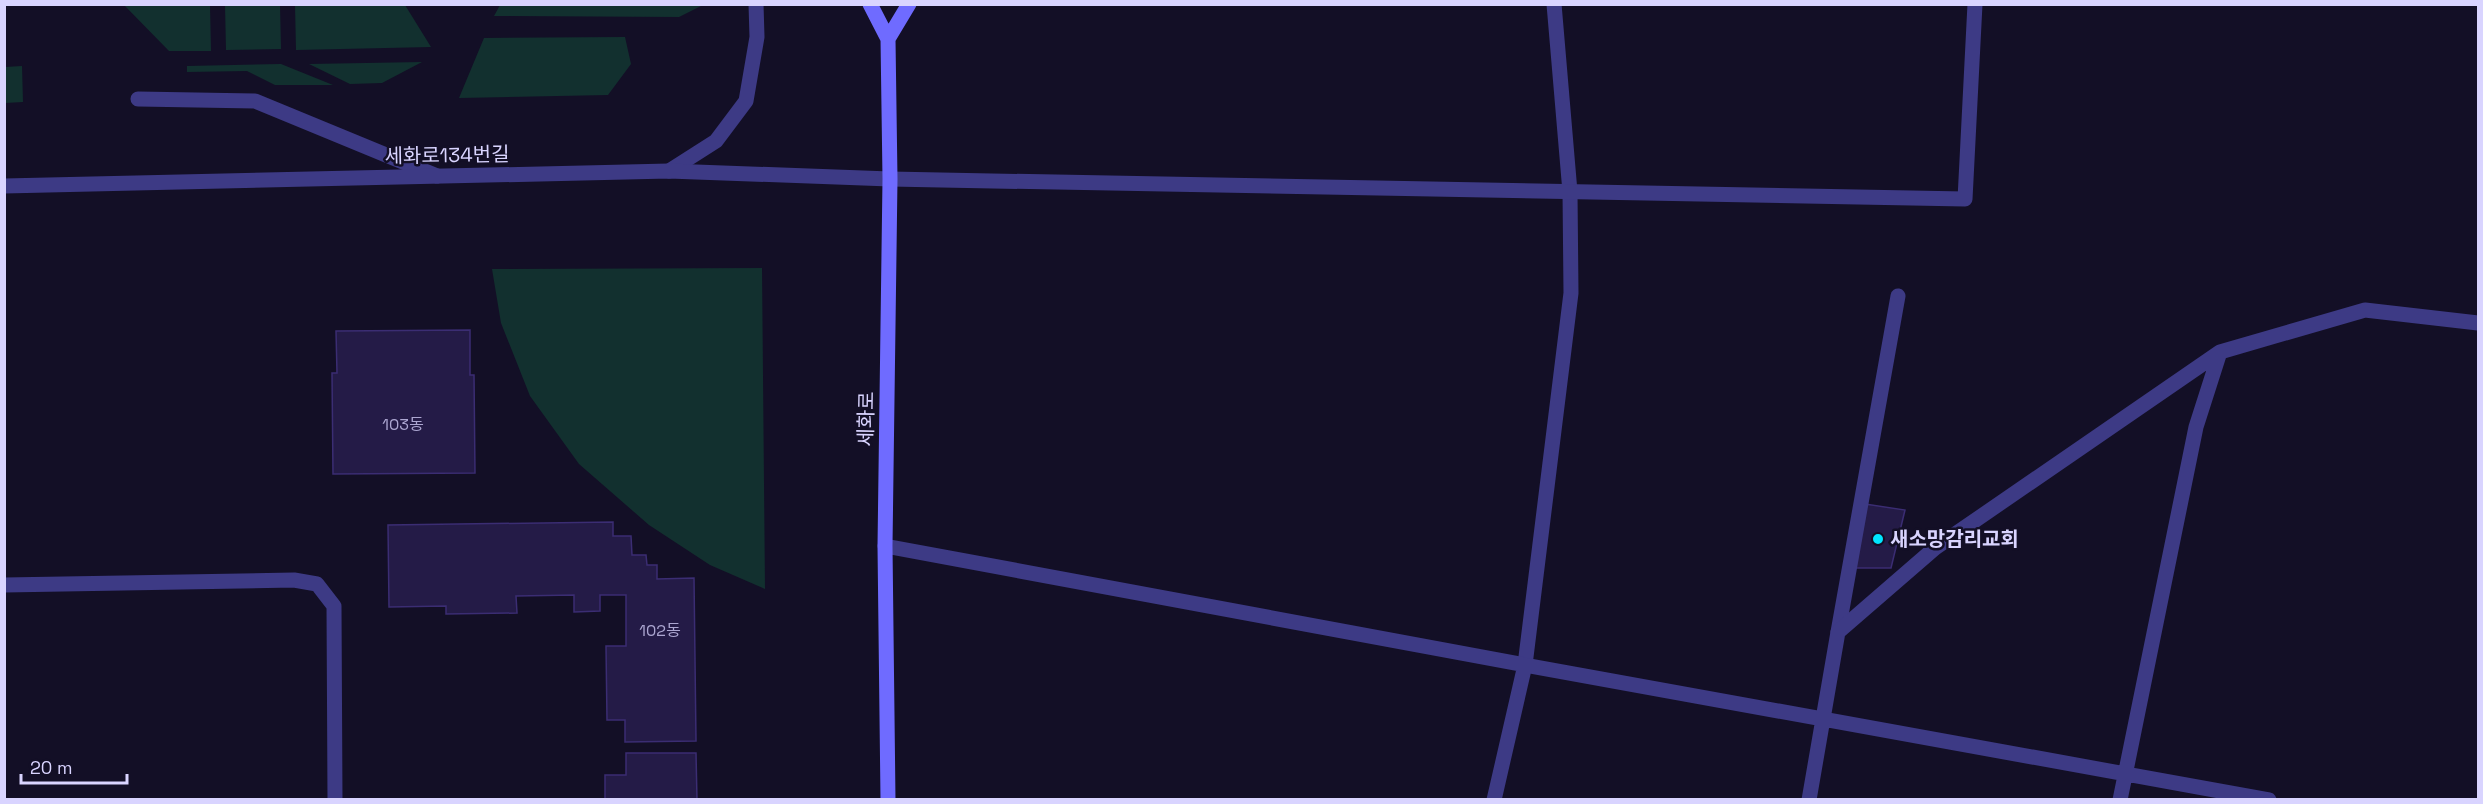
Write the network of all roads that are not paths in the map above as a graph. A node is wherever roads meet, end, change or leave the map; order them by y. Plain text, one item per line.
1 (756, 4) edge
2 (870, 4) edge
3 (909, 4) edge
4 (1554, 4) edge
5 (1975, 4) edge
6 (888, 39) junction
7 (138, 99) dead end
8 (669, 171) junction
9 (437, 176) junction
10 (890, 179) junction
11 (4, 186) edge
12 (1570, 192) junction
13 (1898, 296) dead end
14 (2478, 323) edge
15 (2220, 352) junction
16 (885, 546) junction
17 (4, 585) edge
18 (1838, 632) junction
19 (1525, 666) junction
20 (1824, 720) junction
21 (2125, 774) junction
22 (335, 800) edge
23 (888, 800) edge
24 (1494, 800) edge
25 (1809, 800) edge
26 (2120, 800) edge
27 (2269, 800) edge

1 - 8 street
2 - 6 main road, 세화로
3 - 6 main road
4 - 12 street
5 - 12 street, 세화로134번길
6 - 10 main road, 세화로
7 - 9 street
8 - 9 street, 세화로134번길
8 - 10 street, 세화로134번길
9 - 11 street, 세화로134번길
10 - 12 street, 세화로134번길
10 - 16 main road, 세화로
12 - 19 street
13 - 18 street
14 - 15 street
15 - 18 street
15 - 21 street
16 - 19 street
16 - 23 main road, 세화로
17 - 22 street
18 - 20 street
19 - 20 street
19 - 24 street
20 - 21 street
20 - 25 street
21 - 26 street
21 - 27 street

